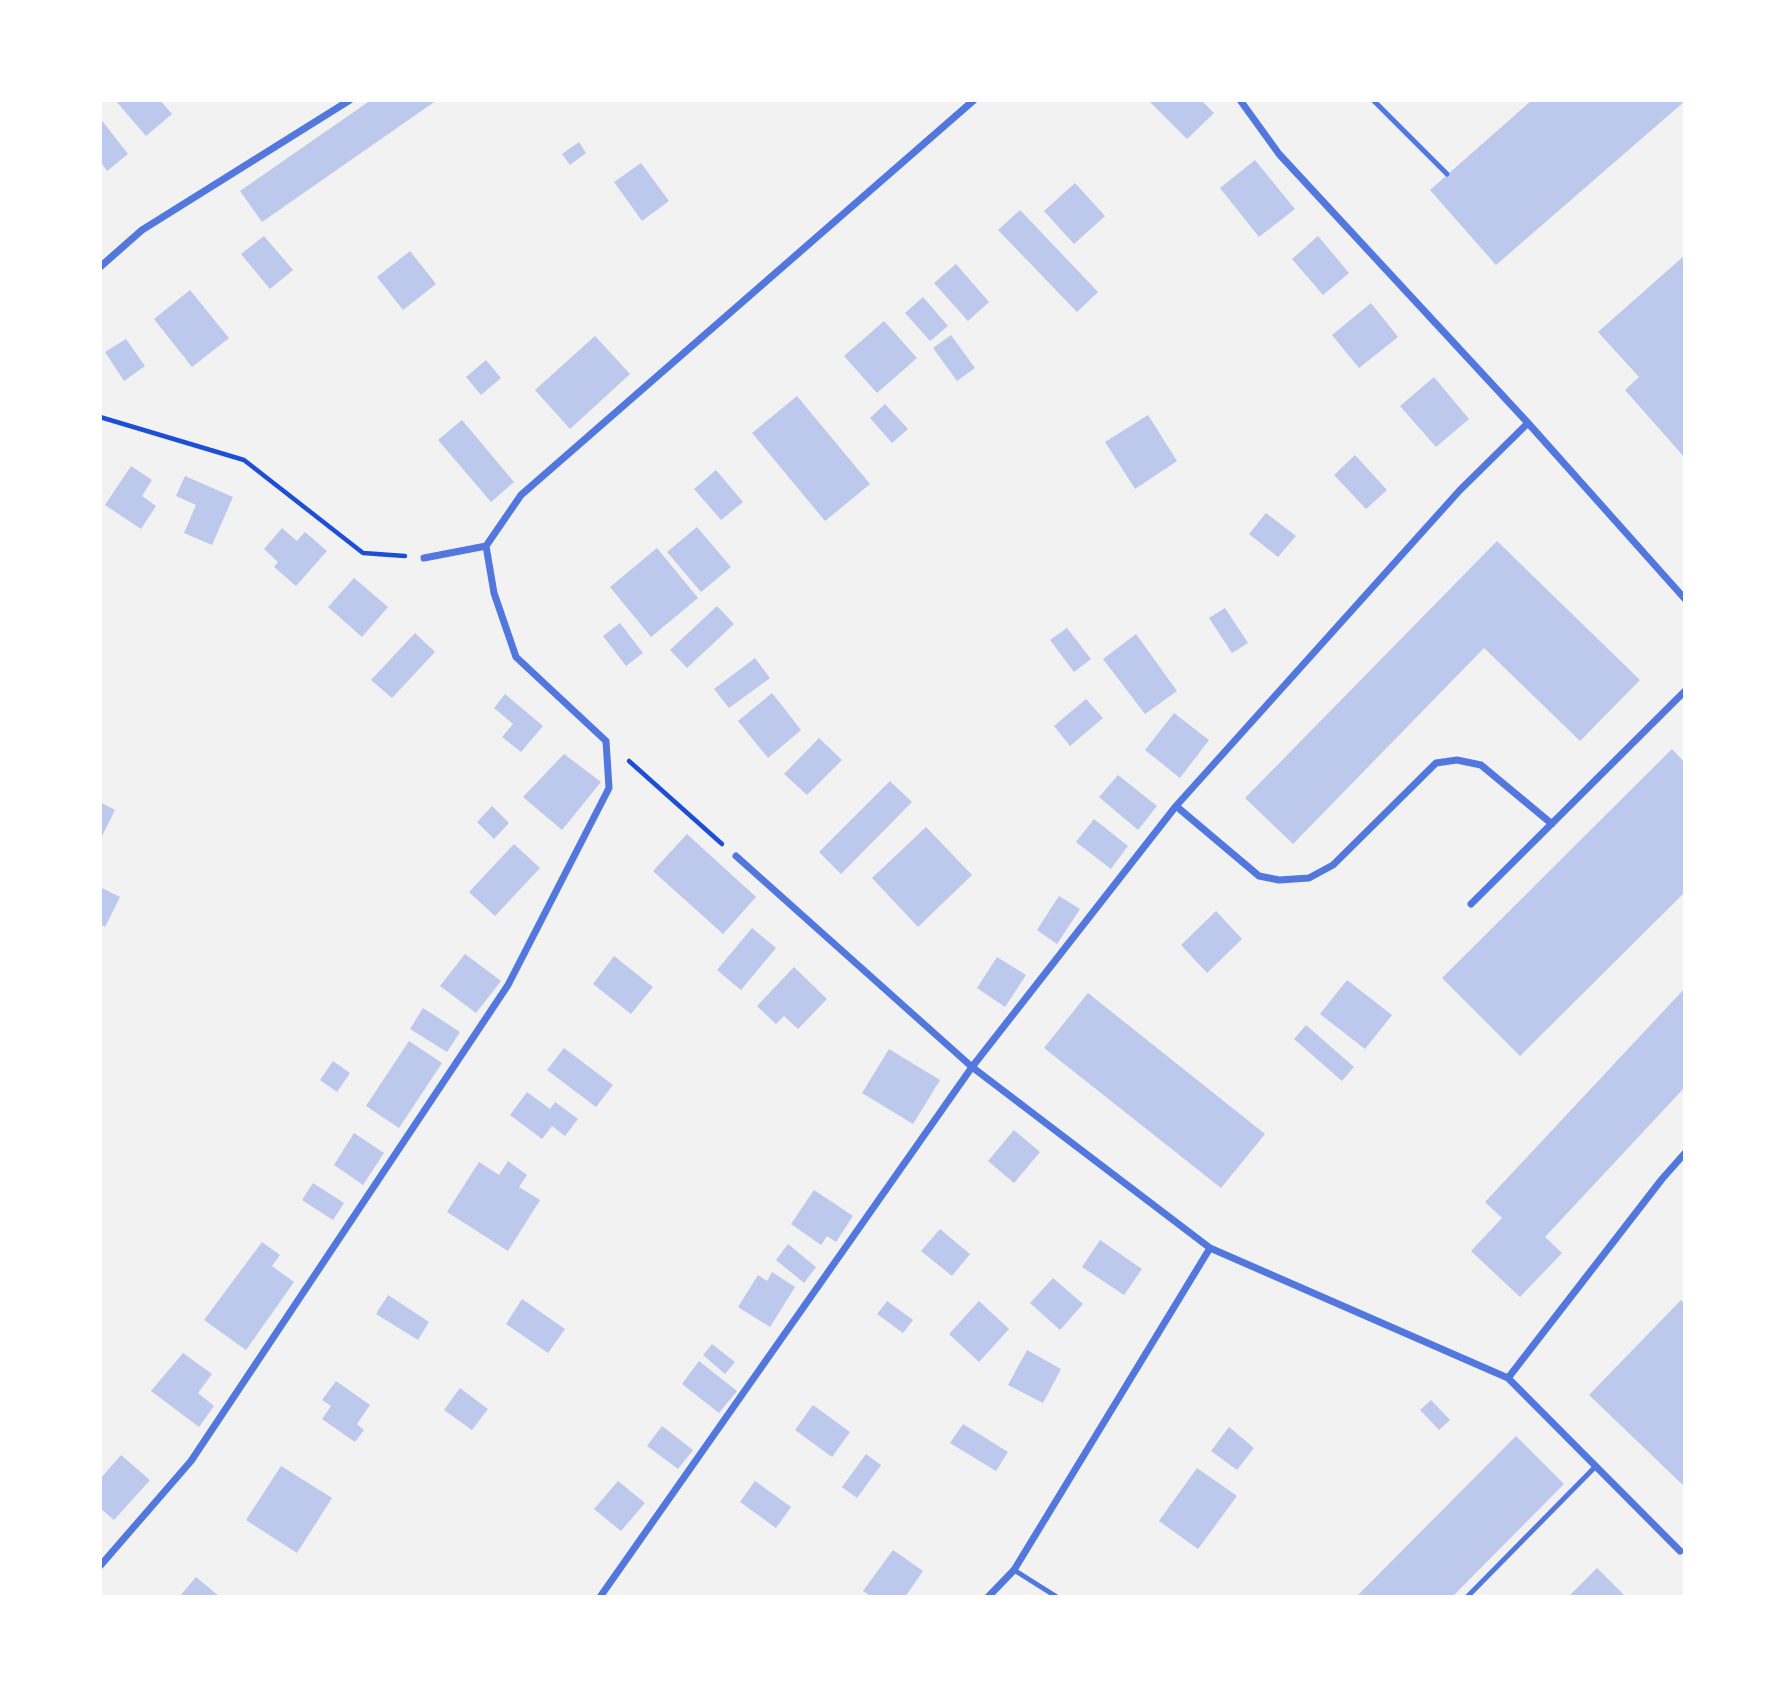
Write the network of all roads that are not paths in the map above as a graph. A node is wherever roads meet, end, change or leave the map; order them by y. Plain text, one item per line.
1 (350, 100) edge
2 (974, 100) edge
3 (1240, 100) edge
4 (1373, 100) edge
5 (1447, 174) dead end
6 (100, 267) edge
7 (1528, 422) junction
8 (486, 545) junction
9 (424, 558) road end
10 (1685, 599) edge
11 (1685, 691) edge
12 (1176, 806) junction
13 (1552, 824) junction
14 (736, 856) road end
15 (1471, 905) dead end
16 (972, 1067) junction
17 (1685, 1153) edge
18 (1210, 1248) junction
19 (1508, 1378) junction
20 (1596, 1466) junction
21 (1680, 1551) dead end
22 (100, 1566) edge
23 (1014, 1570) junction
24 (600, 1597) edge
25 (988, 1597) edge
26 (1057, 1597) edge
27 (1467, 1597) edge

1 - 6 street
2 - 8 street
3 - 7 street
4 - 5 lane
7 - 10 street
7 - 12 street
8 - 9 street
8 - 22 street
11 - 13 street
12 - 13 street
12 - 16 street
13 - 15 street
14 - 16 street
16 - 18 street
16 - 24 street
17 - 19 street
18 - 19 street
18 - 23 street
19 - 20 street
20 - 21 street
20 - 27 lane
23 - 25 street
23 - 26 lane

